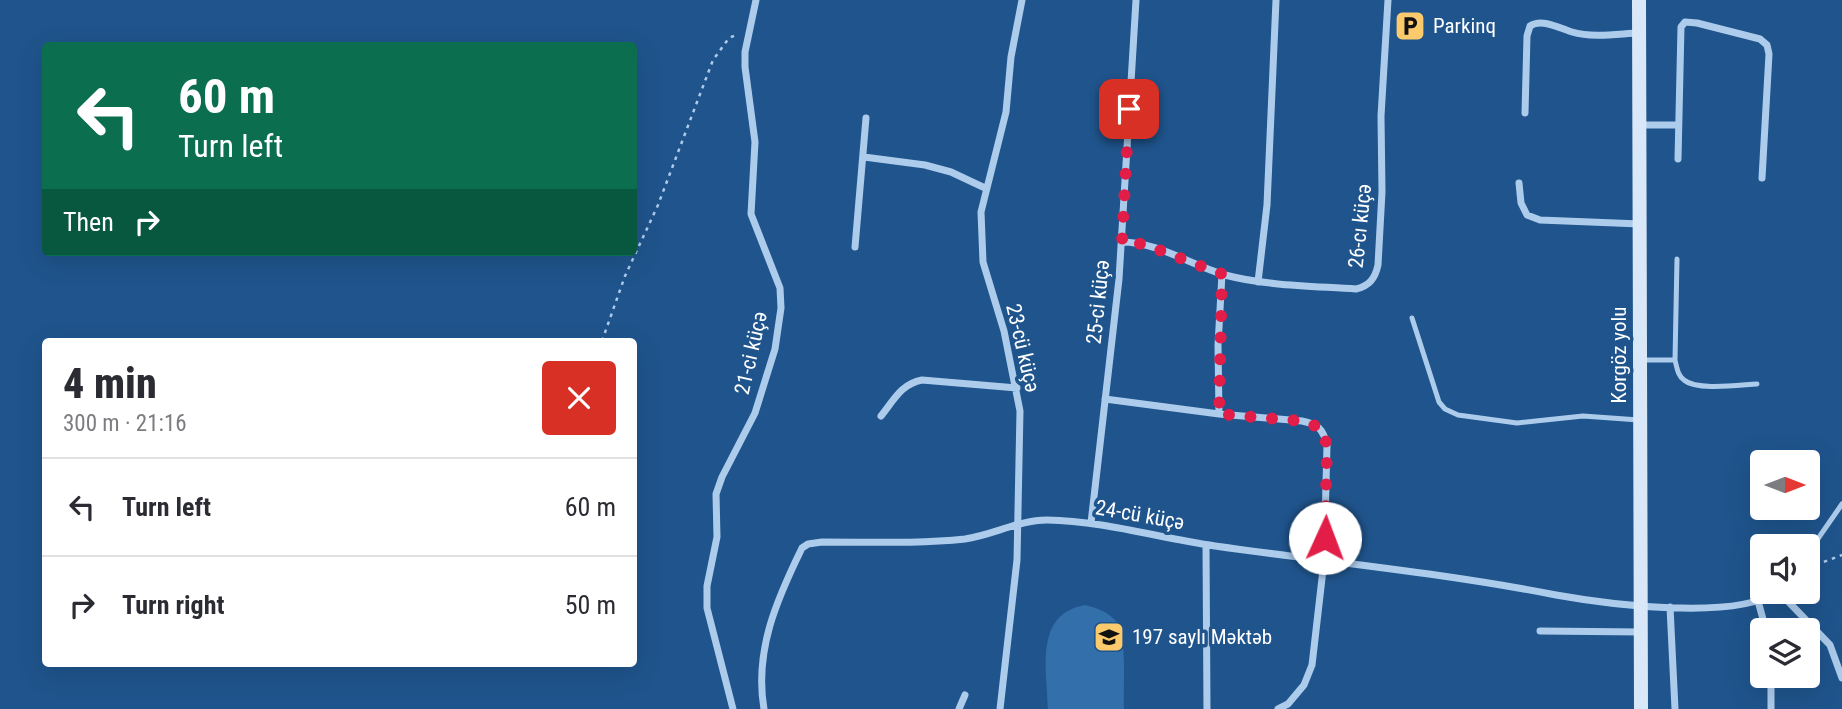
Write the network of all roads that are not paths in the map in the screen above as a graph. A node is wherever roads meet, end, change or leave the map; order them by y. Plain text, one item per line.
1 (756, 0) edge
2 (1022, 0) edge
3 (1136, 0) edge
4 (1276, 0) edge
5 (1388, 0) edge
6 (1639, 0) edge
7 (1639, 33) junction
8 (1525, 113) dead end
9 (866, 118) dead end
10 (1640, 125) junction
11 (1678, 125) junction
12 (864, 157) junction
13 (1678, 159) dead end
14 (1762, 178) dead end
15 (1519, 183) dead end
16 (985, 188) junction
17 (1640, 224) junction
18 (1122, 242) junction
19 (855, 247) dead end
20 (1677, 259) dead end
21 (1222, 274) junction
22 (1258, 282) junction
23 (1412, 318) dead end
24 (1640, 360) junction
25 (1675, 360) junction
26 (1756, 384) dead end
27 (1017, 388) junction
28 (1105, 399) junction
29 (1219, 414) junction
30 (881, 416) dead end
31 (1641, 420) junction
32 (1842, 504) edge
33 (1091, 523) junction
34 (1019, 524) junction
35 (1820, 536) edge
36 (1206, 545) junction
37 (1324, 561) junction
38 (1750, 602) edge
39 (1789, 604) edge
40 (1641, 606) junction
41 (1670, 607) junction
42 (1540, 631) dead end
43 (1641, 632) junction
44 (1842, 678) edge
45 (1770, 688) edge
46 (965, 695) dead end
47 (733, 709) edge
48 (764, 709) edge
49 (959, 709) edge
50 (1000, 709) edge
51 (1207, 709) edge
52 (1278, 709) edge
53 (1641, 709) edge
54 (1675, 709) edge
55 (1771, 709) edge

1 - 47 street, 21-ci küçə
2 - 16 street, 23-cü küçə
3 - 18 street, 25-ci küçə
4 - 22 street
5 - 22 street, 26-cı küçə
6 - 7 main road, Korgöz yolu
7 - 8 street
7 - 10 main road, Korgöz yolu
9 - 12 street
10 - 11 street
10 - 17 main road, Korgöz yolu
11 - 13 street
11 - 14 street
12 - 16 street
12 - 19 street
15 - 17 street
16 - 27 street, 23-cü küçə
17 - 24 main road, Korgöz yolu
18 - 21 street, 26-cı küçə
18 - 28 street, 25-ci küçə
20 - 25 lane
21 - 22 street, 26-cı küçə
21 - 29 street
23 - 31 lane
24 - 25 lane
24 - 31 main road, Korgöz yolu
25 - 26 lane
27 - 30 street
27 - 34 street, 23-cü küçə
28 - 29 street
28 - 33 street, 25-ci küçə
29 - 37 street
31 - 40 main road, Korgöz yolu
32 - 35 lane
33 - 34 street, 24-cü küçə
33 - 36 street, 24-cü küçə
34 - 48 street, 24-cü küçə
34 - 50 street, 23-cü küçə
36 - 37 street, 24-cü küçə
36 - 51 street
37 - 40 street, 24-cü küçə
37 - 52 street
38 - 41 street, 24-cü küçə
39 - 44 street
40 - 41 street, 24-cü küçə
40 - 43 main road, Korgöz yolu
41 - 54 street
42 - 43 street
43 - 53 main road, Korgöz yolu
45 - 55 street
46 - 49 street

